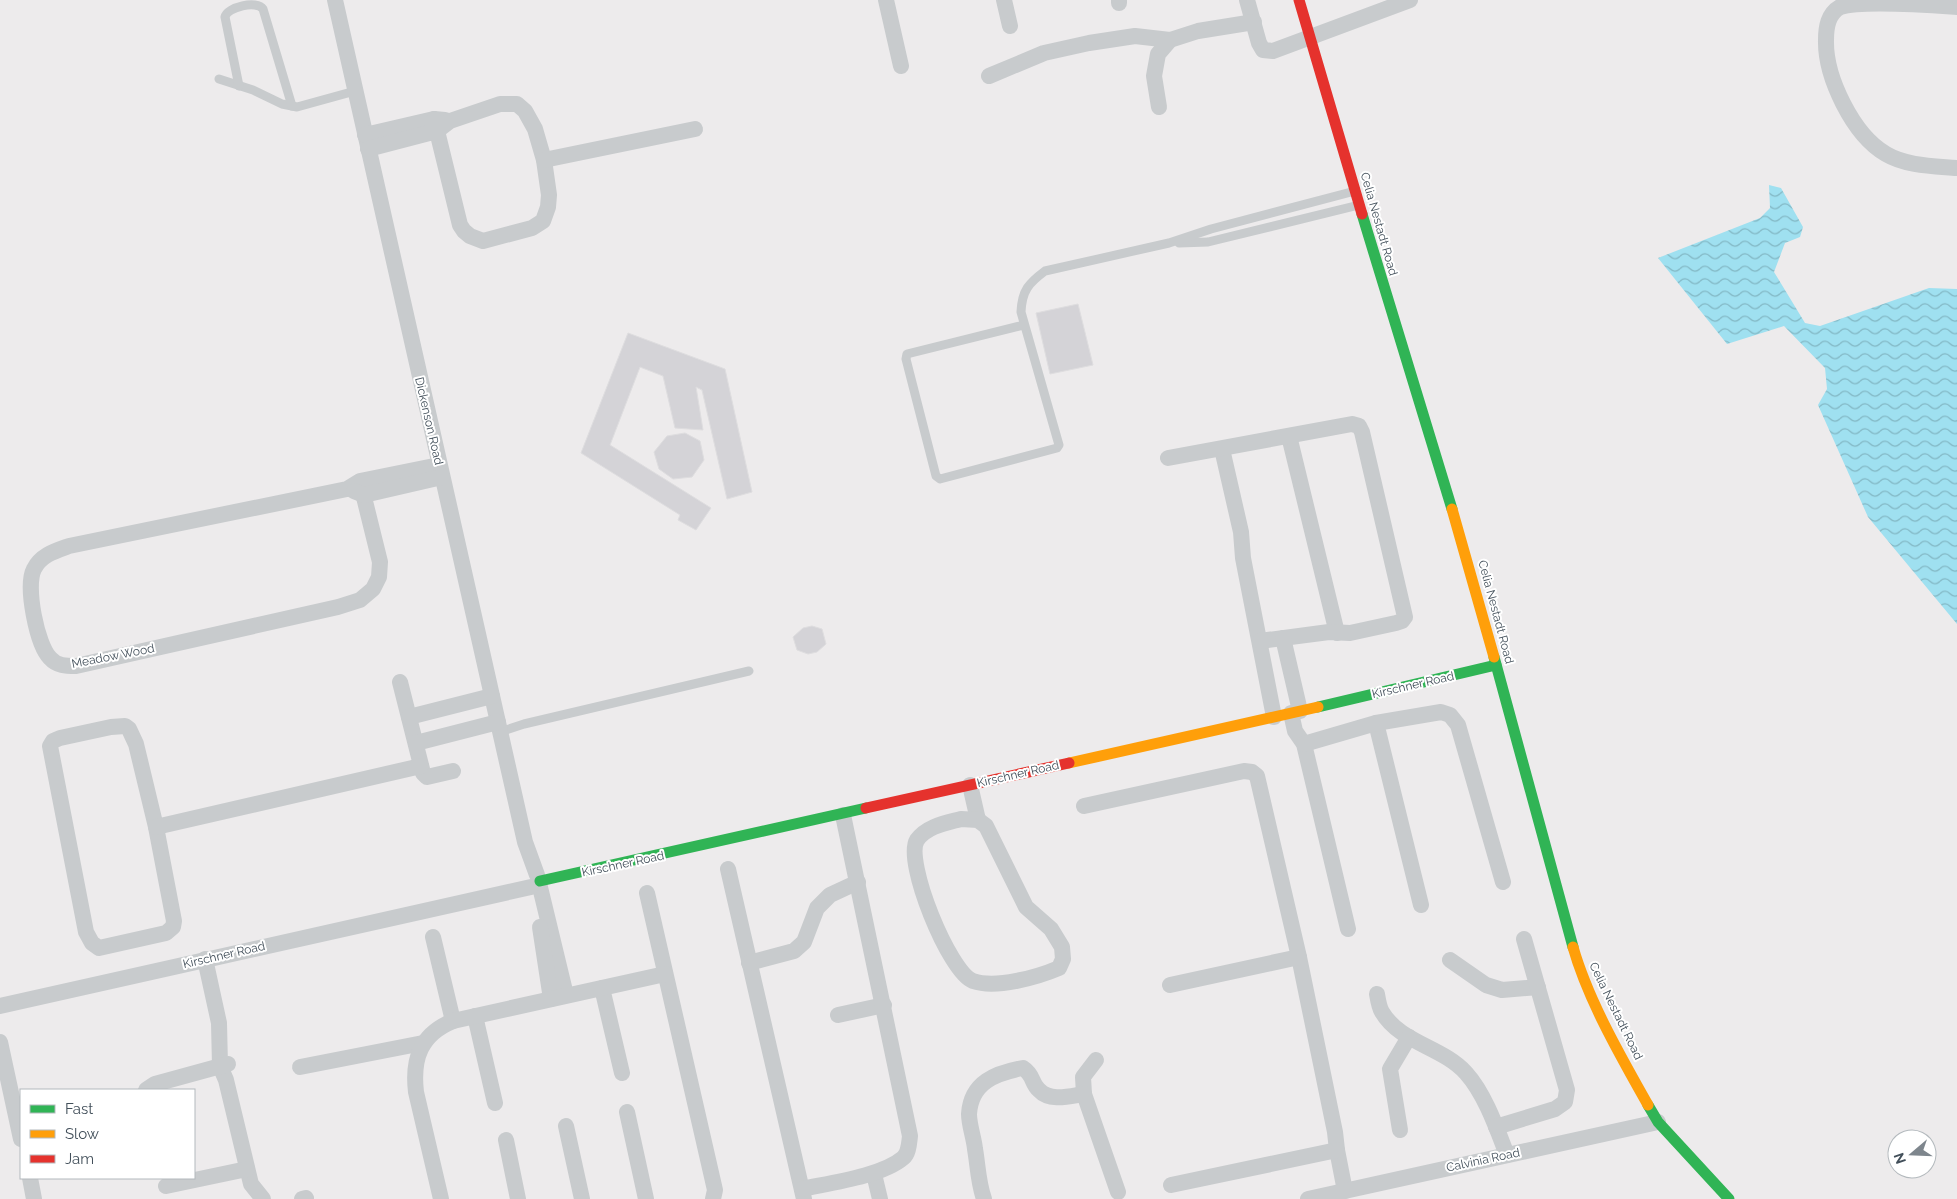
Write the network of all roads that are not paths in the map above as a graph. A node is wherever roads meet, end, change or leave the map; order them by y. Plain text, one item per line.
1 (335, 0) edge
2 (886, 0) edge
3 (1004, 0) edge
4 (1247, 0) edge
5 (1291, 0) edge
6 (1299, 0) edge
7 (1410, 0) edge
8 (1957, 8) edge
9 (1254, 22) junction
10 (1010, 26) dead end
11 (1170, 40) junction
12 (1306, 40) junction
13 (901, 66) dead end
14 (989, 76) dead end
15 (218, 79) dead end
16 (239, 86) junction
17 (355, 90) junction
18 (292, 106) junction
19 (1159, 107) dead end
20 (440, 123) junction
21 (695, 128) dead end
22 (367, 142) junction
23 (544, 160) junction
24 (1957, 168) edge
25 (1351, 192) junction
26 (1355, 206) junction
27 (1169, 243) junction
28 (1024, 325) junction
29 (1398, 373) dead end
30 (1289, 436) junction
31 (1222, 449) junction
32 (1168, 458) dead end
33 (440, 471) junction
34 (357, 488) junction
35 (1337, 633) junction
36 (1282, 638) junction
37 (1260, 641) junction
38 (1480, 654) dead end
39 (1496, 665) junction
40 (749, 671) dead end
41 (1485, 673) junction
42 (400, 682) dead end
43 (492, 696) junction
44 (1295, 712) junction
45 (409, 716) junction
46 (1274, 717) junction
47 (1376, 723) junction
48 (499, 727) junction
49 (416, 743) junction
50 (1304, 744) junction
51 (1509, 758) dead end
52 (421, 766) junction
53 (452, 771) dead end
54 (970, 785) junction
55 (1084, 806) dead end
56 (843, 815) junction
57 (978, 820) junction
58 (156, 827) junction
59 (728, 869) dead end
60 (533, 881) junction
61 (858, 882) junction
62 (1503, 882) dead end
63 (647, 893) dead end
64 (1421, 905) dead end
65 (1348, 929) dead end
66 (433, 937) dead end
67 (1524, 939) dead end
68 (1299, 957) junction
69 (210, 958) junction
70 (1450, 960) dead end
71 (749, 963) junction
72 (665, 974) junction
73 (1170, 985) dead end
74 (1538, 987) junction
75 (602, 988) junction
76 (1377, 994) dead end
77 (559, 997) junction
78 (884, 1005) junction
79 (0, 1006) edge
80 (838, 1015) dead end
81 (475, 1016) junction
82 (453, 1021) junction
83 (1409, 1037) junction
84 (0, 1042) edge
85 (423, 1043) junction
86 (1096, 1060) dead end
87 (300, 1067) dead end
88 (225, 1070) junction
89 (622, 1073) dead end
90 (148, 1089) edge
91 (1084, 1094) junction
92 (495, 1104) dead end
93 (627, 1112) dead end
94 (1652, 1123) junction
95 (566, 1126) dead end
96 (1496, 1127) junction
97 (1400, 1130) dead end
98 (20, 1134) edge
99 (506, 1140) dead end
100 (1337, 1150) junction
101 (1507, 1155) junction
102 (247, 1169) junction
103 (874, 1174) junction
104 (30, 1179) edge
105 (1171, 1184) dead end
106 (167, 1187) edge
107 (1704, 1189) dead end
108 (1345, 1190) junction
109 (1118, 1192) dead end
110 (803, 1194) edge
111 (34, 1199) edge
112 (263, 1199) edge
113 (441, 1199) edge
114 (518, 1199) edge
115 (582, 1199) edge
116 (646, 1199) edge
117 (713, 1199) edge
118 (880, 1199) edge
119 (984, 1199) edge
120 (1308, 1199) edge
121 (1729, 1199) edge

1 - 17 street, Dickenson Road
2 - 13 street
3 - 10 street
4 - 9 street
5 - 12 street, Celia Nestadt Road
6 - 12 street, Celia Nestadt Road
7 - 12 street
8 - 24 street
9 - 11 street
9 - 12 street
11 - 14 street
11 - 19 street
12 - 25 street, Celia Nestadt Road
15 - 16 lane
16 - 18 lane
16 - 18 lane
17 - 18 lane
17 - 22 street, Dickenson Road
20 - 22 street
20 - 23 street
20 - 23 street
21 - 23 street
22 - 33 street, Dickenson Road
25 - 26 street, Celia Nestadt Road
25 - 27 lane
26 - 27 lane
26 - 29 street, Celia Nestadt Road
26 - 39 street, Celia Nestadt Road
27 - 28 lane
28 - 28 lane
30 - 31 street
30 - 35 street
30 - 35 street
31 - 32 street
31 - 37 street
33 - 34 street, Meadow Wood
33 - 43 street, Dickenson Road
34 - 34 street, Meadow Wood
35 - 36 street
36 - 37 street
36 - 44 street
37 - 46 street
38 - 41 street
39 - 41 street, Kirschner Road
39 - 94 street, Celia Nestadt Road
40 - 48 lane
41 - 44 street, Kirschner Road
42 - 45 street
43 - 45 street
43 - 48 street, Dickenson Road
44 - 46 street, Kirschner Road
44 - 50 street
45 - 49 street
46 - 54 street, Kirschner Road
47 - 50 street
47 - 62 street
47 - 64 street
48 - 49 street
48 - 60 street, Dickenson Road
49 - 52 street
50 - 65 street
51 - 94 street, Celia Nestadt Road
52 - 53 street
52 - 58 street
54 - 56 street, Kirschner Road
54 - 57 street
55 - 68 street
56 - 60 street, Kirschner Road
56 - 61 street
57 - 57 street
58 - 58 street
59 - 71 street
60 - 69 street, Kirschner Road
60 - 77 street, Dickenson Road
61 - 71 street
61 - 78 street
63 - 72 street
66 - 82 street
67 - 74 street
68 - 73 street
68 - 100 street
69 - 79 street, Kirschner Road
69 - 88 street
70 - 74 street
71 - 110 street
72 - 75 street
72 - 117 street
74 - 96 street
75 - 77 street
75 - 89 street
76 - 83 street
77 - 81 street
78 - 80 street
78 - 103 street
81 - 82 street
81 - 92 street
82 - 85 street
83 - 96 street
83 - 97 street
84 - 98 street
85 - 87 street
85 - 113 street
86 - 91 street
88 - 90 street
88 - 102 street
91 - 109 street
91 - 119 street
93 - 116 street
94 - 101 street, Calvinia Road
94 - 107 street, Celia Nestadt Road
94 - 121 street, Celia Nestadt Road
95 - 115 street
96 - 101 street
99 - 114 street
100 - 105 street
100 - 108 street
101 - 108 street, Calvinia Road
102 - 106 street
102 - 112 street
103 - 110 street
103 - 118 street
104 - 111 street
108 - 120 street, Calvinia Road

